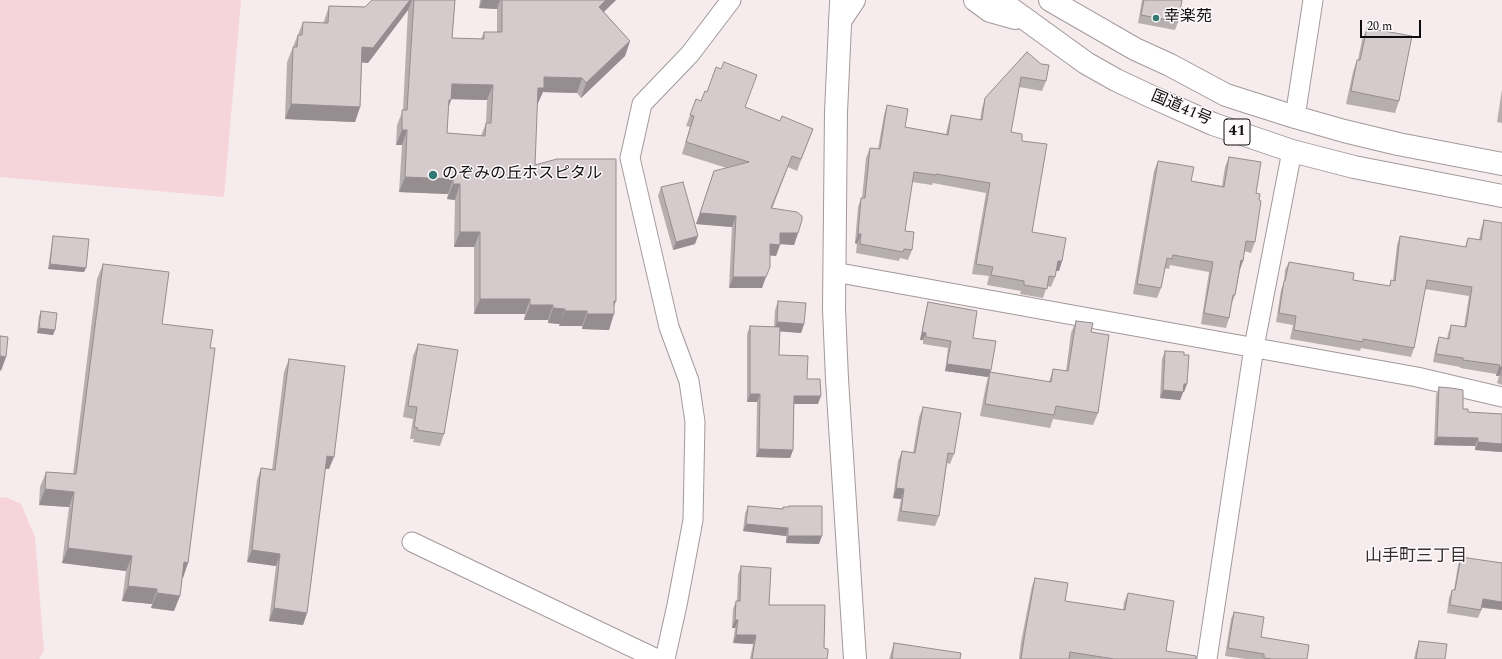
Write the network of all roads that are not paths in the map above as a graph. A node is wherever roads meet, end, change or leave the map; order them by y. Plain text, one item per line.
1 (732, 0) edge
2 (854, 0) edge
3 (974, 0) edge
4 (999, 0) edge
5 (1050, 0) edge
6 (1314, 0) edge
7 (841, 11) edge
8 (1027, 21) junction
9 (1294, 117) junction
10 (1292, 151) junction
11 (1502, 164) edge
12 (1502, 196) edge
13 (834, 272) junction
14 (1254, 348) junction
15 (1502, 397) edge
16 (412, 542) dead end
17 (657, 659) edge
18 (664, 659) edge
19 (855, 659) edge
20 (1208, 659) edge

1 - 18 street
2 - 7 main road
3 - 8 main road
4 - 8 main road, 国道41号 / 41
5 - 9 main road, 国道41号 / 41
6 - 9 street
7 - 13 main road
8 - 10 main road, 国道41号 / 41
9 - 11 main road, 国道41号 / 41
10 - 12 main road, 国道41号 / 41
10 - 14 street
13 - 14 street
13 - 19 main road
14 - 15 street
14 - 20 street
16 - 17 street

